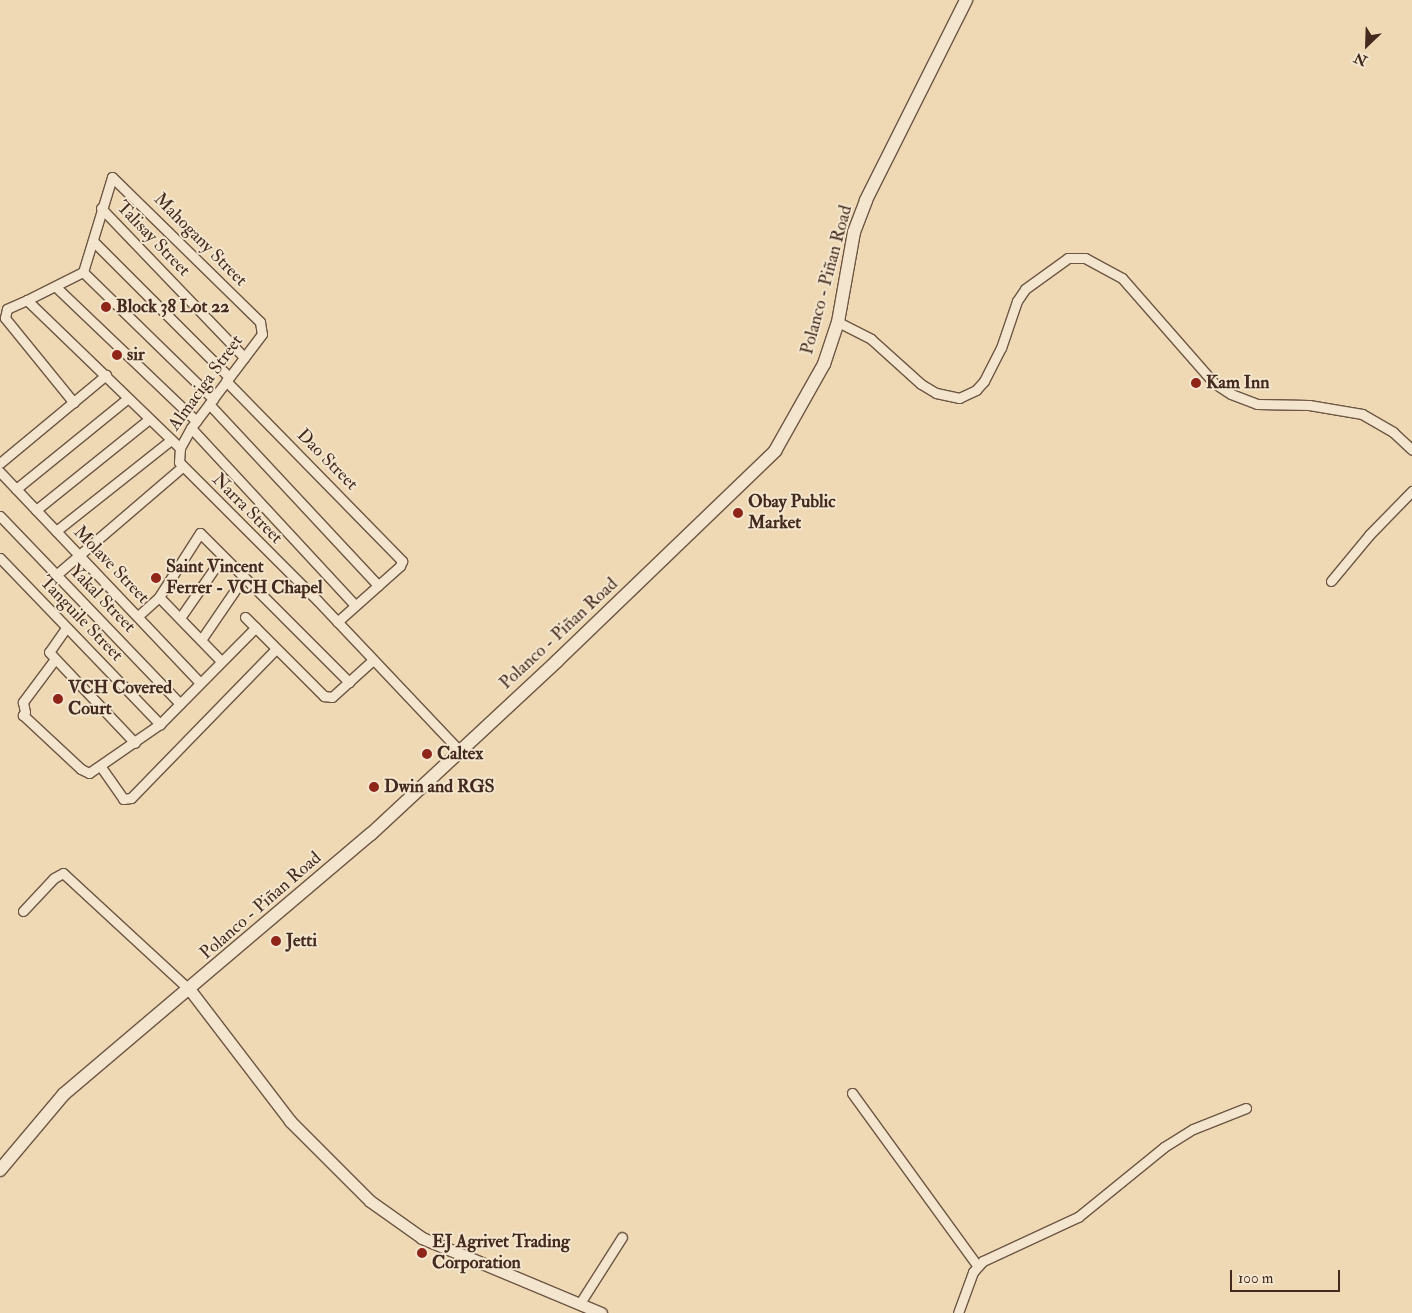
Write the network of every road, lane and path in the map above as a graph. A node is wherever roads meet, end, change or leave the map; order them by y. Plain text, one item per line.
1 (966, 0) edge
2 (101, 208) junction
3 (92, 241) junction
4 (83, 272) junction
5 (56, 287) junction
6 (27, 300) junction
7 (838, 322) junction
8 (264, 330) joint
9 (244, 356) junction
10 (106, 375) junction
11 (228, 379) junction
12 (128, 398) junction
13 (211, 402) junction
14 (74, 403) junction
15 (148, 420) junction
16 (193, 425) junction
17 (171, 440) junction
18 (1412, 450) edge
19 (179, 452) junction
20 (0, 463) edge
21 (182, 467) junction
22 (0, 472) edge
23 (16, 489) junction
24 (1412, 491) edge
25 (36, 510) junction
26 (0, 516) edge
27 (56, 531) junction
28 (78, 555) junction
29 (223, 556) junction
30 (0, 558) edge
31 (56, 575) junction
32 (244, 577) junction
33 (1332, 582) dead end
34 (378, 585) junction
35 (159, 597) junction
36 (356, 605) junction
37 (138, 616) junction
38 (245, 617) dead end
39 (180, 618) junction
40 (337, 622) junction
41 (256, 627) junction
42 (66, 628) junction
43 (201, 640) junction
44 (276, 649) junction
45 (52, 656) junction
46 (373, 660) junction
47 (221, 661) junction
48 (199, 682) junction
49 (349, 682) junction
50 (180, 704) junction
51 (160, 724) junction
52 (135, 743) junction
53 (459, 750) junction
54 (101, 767) junction
55 (23, 911) dead end
56 (190, 990) junction
57 (852, 1093) dead end
58 (1246, 1108) dead end
59 (0, 1170) edge
60 (622, 1237) dead end
61 (977, 1265) junction
62 (580, 1303) junction
63 (601, 1313) edge
64 (958, 1313) edge

1 - 7 main road, Polanco - Piñan Road
2 - 3 street
2 - 8 street, Mahogany Street
2 - 9 street, Talisay Street
3 - 4 street
3 - 11 street, Dao Street
4 - 5 street
4 - 13 street
5 - 6 street
5 - 16 street
6 - 10 street
6 - 14 street
7 - 18 street
7 - 53 main road, Polanco - Piñan Road
8 - 9 street, Almaciga Street
9 - 11 street, Almaciga Street
10 - 12 street
10 - 14 street
11 - 13 street, Almaciga Street
11 - 34 street, Dao Street
12 - 15 street
12 - 23 street
13 - 16 street, Almaciga Street
13 - 34 street
14 - 20 street
15 - 17 street
15 - 25 street
16 - 19 street, Almaciga Street
16 - 36 street
17 - 19 street
17 - 27 street
19 - 21 street, Narra Street
21 - 28 street
21 - 40 street, Narra Street
22 - 23 street, Molave Street
23 - 25 street, Molave Street
24 - 33 street
25 - 27 street, Molave Street
26 - 31 street, Yakal Street
27 - 28 street, Molave Street
28 - 31 street
28 - 37 street, Molave Street
29 - 32 street
29 - 35 street
29 - 39 street
30 - 42 street, Tanguile Street
31 - 50 street, Yakal Street
32 - 43 street
32 - 49 street
34 - 36 street
35 - 37 street
35 - 39 street
36 - 40 street
37 - 48 street, Molave Street
38 - 41 street
39 - 43 street
40 - 46 street, Narra Street
41 - 44 street
41 - 47 street
42 - 45 street
42 - 51 street, Tanguile Street
43 - 47 street
44 - 49 street
44 - 54 street
45 - 52 street
45 - 54 street
46 - 49 street
46 - 53 street, Narra Street
47 - 48 street
48 - 50 street
50 - 51 street
51 - 52 street
52 - 54 street
53 - 56 main road, Polanco - Piñan Road
55 - 56 street
56 - 59 main road, Polanco - Piñan Road
56 - 62 street
57 - 61 street
58 - 61 street
60 - 62 street
61 - 64 street
62 - 63 street

